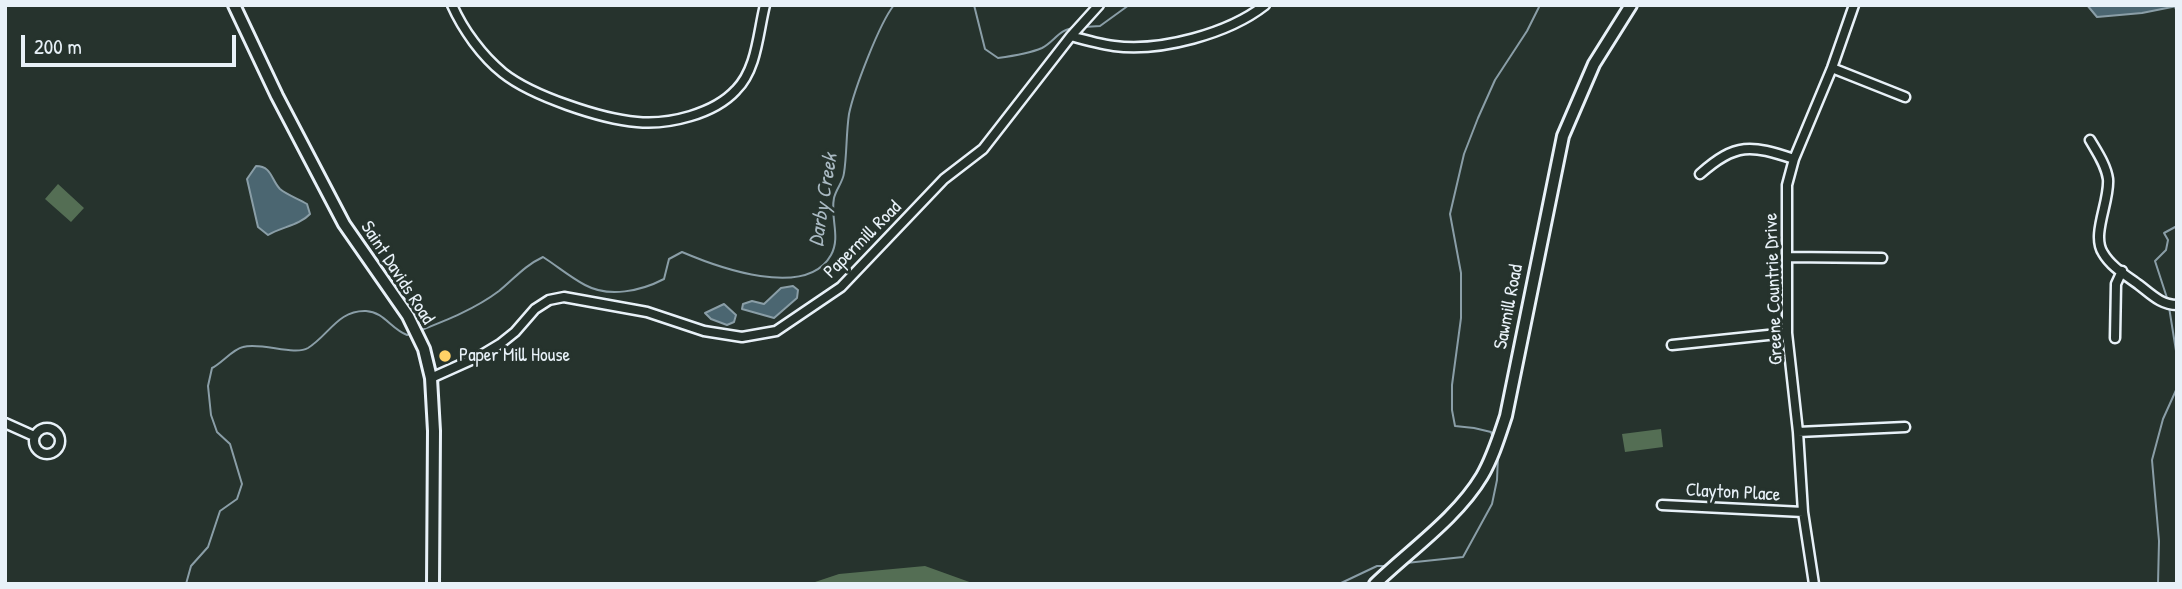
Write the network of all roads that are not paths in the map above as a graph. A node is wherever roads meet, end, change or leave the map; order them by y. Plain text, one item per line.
1 (234, 5) edge
2 (452, 5) edge
3 (765, 5) edge
4 (1265, 5) edge
5 (1631, 5) edge
6 (1854, 5) edge
7 (1097, 7) edge
8 (1073, 33) junction
9 (1832, 68) junction
10 (1905, 97) dead end
11 (2090, 140) dead end
12 (1794, 159) junction
13 (1700, 174) dead end
14 (1787, 257) junction
15 (1882, 258) dead end
16 (2122, 271) junction
17 (2177, 305) edge
18 (1787, 333) junction
19 (2115, 338) dead end
20 (1672, 345) dead end
21 (431, 378) junction
22 (5, 423) edge
23 (1905, 427) dead end
24 (1798, 432) junction
25 (34, 436) dead end
26 (1661, 505) dead end
27 (1803, 512) junction
28 (433, 584) edge
29 (1374, 584) edge
30 (1814, 584) edge

1 - 21 street, Saint Davids Road
2 - 3 street
4 - 8 street
5 - 29 street, Sawmill Road
6 - 9 street, Greene Countrie Drive
7 - 8 street, Papermill Road
8 - 21 street, Papermill Road
9 - 10 street
9 - 12 street, Greene Countrie Drive
11 - 16 street
12 - 13 street
12 - 14 street, Greene Countrie Drive
14 - 15 street
14 - 18 street, Greene Countrie Drive
16 - 17 street
16 - 19 street
18 - 20 street
18 - 24 street, Greene Countrie Drive
21 - 28 street, Saint Davids Road
22 - 25 street
23 - 24 street
24 - 27 street, Greene Countrie Drive
26 - 27 street, Clayton Place
27 - 30 street, Greene Countrie Drive

